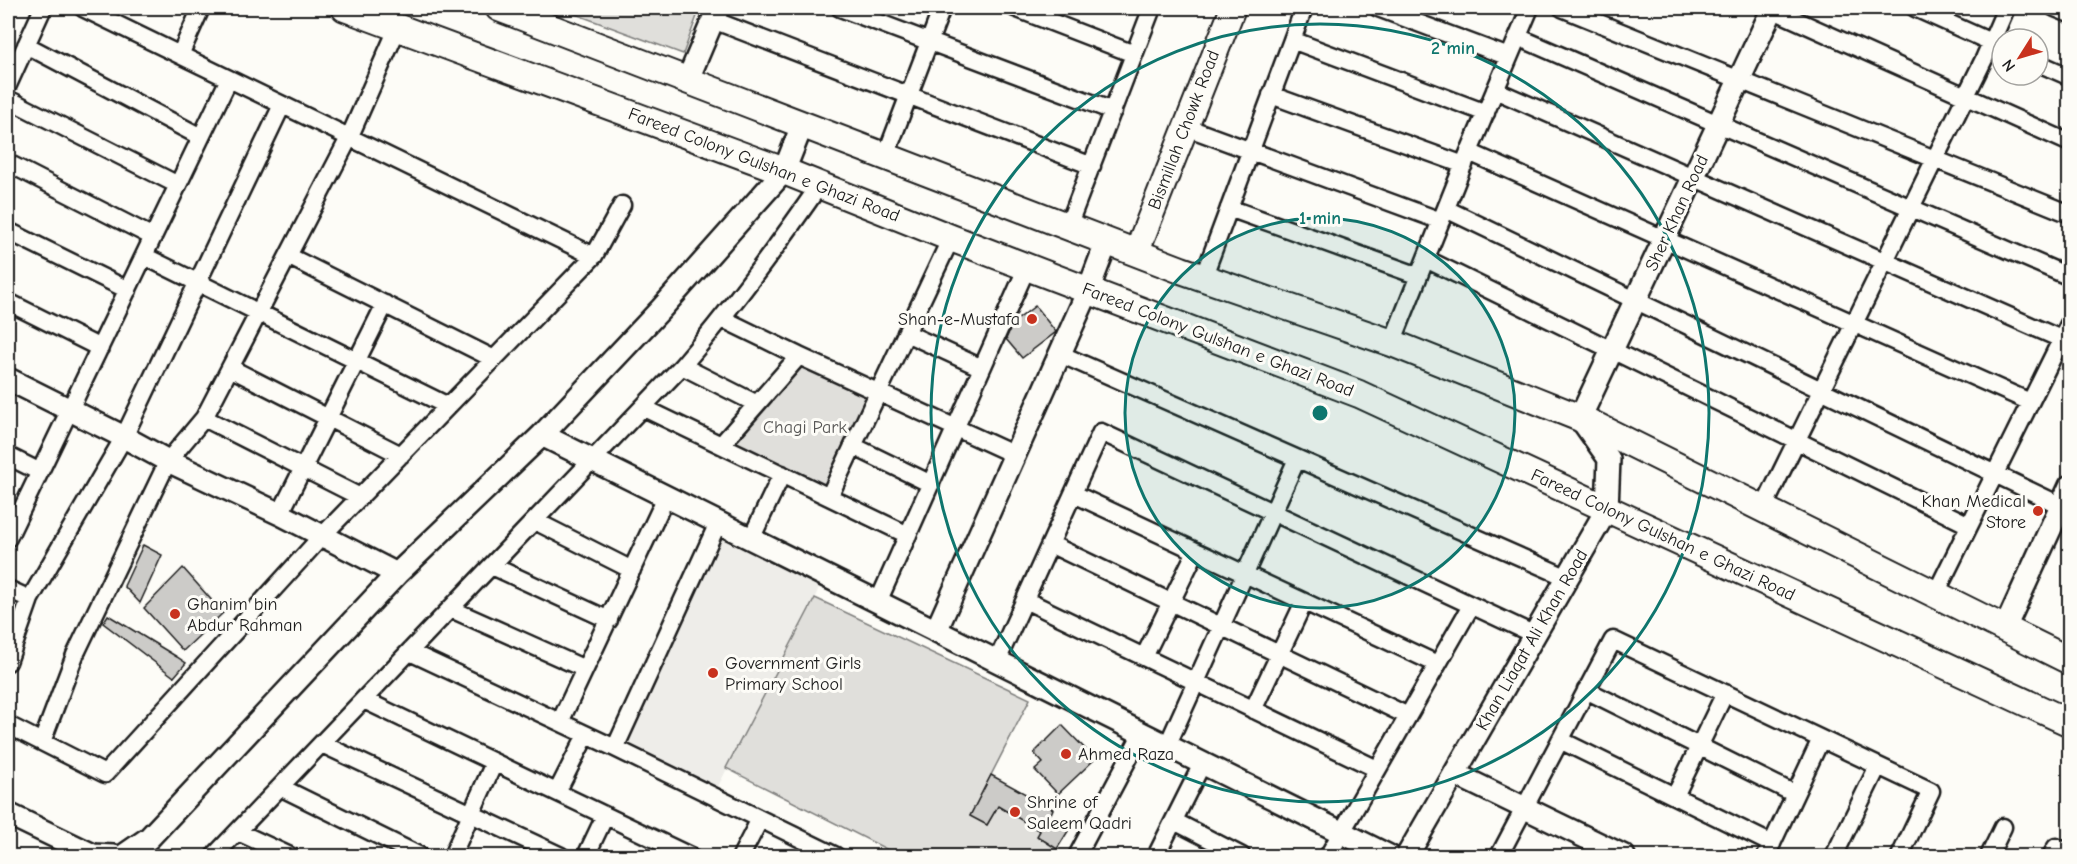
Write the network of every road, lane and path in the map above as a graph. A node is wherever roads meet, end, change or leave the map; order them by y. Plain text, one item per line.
1 (43, 8) edge
2 (83, 8) edge
3 (201, 8) edge
4 (345, 8) edge
5 (499, 8) edge
6 (840, 8) edge
7 (942, 8) edge
8 (1015, 8) edge
9 (1152, 8) edge
10 (1233, 8) edge
11 (1304, 8) edge
12 (1378, 8) edge
13 (1530, 8) edge
14 (1562, 8) edge
15 (1771, 8) edge
16 (1915, 8) edge
17 (2006, 8) edge
18 (2055, 8) edge
19 (716, 14) edge
20 (2070, 14) edge
21 (398, 27) junction
22 (2001, 27) edge
23 (1518, 37) junction
24 (1292, 39) junction
25 (929, 41) junction
26 (1990, 41) edge
27 (26, 45) junction
28 (1134, 54) junction
29 (180, 55) junction
30 (1990, 56) edge
31 (1509, 57) junction
32 (2050, 68) edge
33 (2070, 77) edge
34 (229, 79) junction
35 (688, 79) junction
36 (1739, 80) junction
37 (8, 85) edge
38 (1495, 90) junction
39 (1272, 95) junction
40 (909, 96) junction
41 (1966, 96) junction
42 (8, 99) edge
43 (282, 105) junction
44 (1113, 111) junction
45 (1486, 112) junction
46 (803, 123) junction
47 (1718, 124) junction
48 (1186, 127) junction
49 (201, 137) junction
50 (349, 138) junction
51 (2070, 143) edge
52 (1250, 151) junction
53 (886, 155) junction
54 (1466, 159) junction
55 (1935, 159) junction
56 (8, 163) edge
57 (1092, 166) junction
58 (784, 171) junction
59 (1694, 177) junction
60 (178, 185) junction
61 (819, 186) junction
62 (622, 204) dead end
63 (1229, 208) junction
64 (1911, 208) junction
65 (2070, 214) edge
66 (1443, 215) junction
67 (1068, 226) junction
68 (8, 231) edge
69 (153, 237) junction
70 (951, 238) junction
71 (1664, 239) junction
72 (1107, 241) junction
73 (1136, 253) junction
74 (144, 256) junction
75 (288, 256) junction
76 (594, 256) junction
77 (1426, 259) junction
78 (1885, 261) junction
79 (1027, 267) junction
80 (1419, 276) junction
81 (2070, 277) edge
82 (1203, 278) junction
83 (198, 282) junction
84 (128, 290) junction
85 (1088, 291) junction
86 (1636, 300) junction
87 (8, 302) edge
88 (385, 304) junction
89 (259, 312) junction
90 (723, 319) junction
91 (2070, 322) edge
92 (1854, 324) junction
93 (906, 333) junction
94 (2061, 339) junction
95 (1392, 343) junction
96 (100, 348) junction
97 (1612, 351) junction
98 (1060, 354) junction
99 (799, 356) junction
100 (494, 359) junction
101 (356, 361) junction
102 (682, 366) junction
103 (230, 368) junction
104 (982, 368) junction
105 (8, 379) edge
106 (1822, 390) junction
107 (878, 392) junction
108 (2030, 402) junction
109 (757, 404) junction
110 (448, 406) junction
111 (644, 408) junction
112 (70, 410) junction
113 (204, 418) junction
114 (328, 418) junction
115 (1580, 418) junction
116 (956, 428) junction
117 (542, 435) junction
118 (124, 437) junction
119 (1797, 441) junction
120 (721, 445) junction
121 (853, 446) junction
122 (401, 455) junction
123 (1015, 455) junction
124 (8, 456) edge
125 (1298, 459) junction
126 (592, 460) junction
127 (168, 461) junction
128 (303, 468) junction
129 (40, 472) junction
130 (782, 474) junction
131 (1994, 474) junction
132 (931, 484) junction
133 (2070, 486) edge
134 (1074, 494) junction
135 (360, 497) junction
136 (666, 497) junction
137 (829, 497) junction
138 (2065, 508) edge
139 (1607, 509) junction
140 (1763, 509) junction
141 (1273, 513) junction
142 (280, 514) junction
143 (536, 521) junction
144 (718, 523) junction
145 (1969, 525) junction
146 (9, 531) edge
147 (908, 535) junction
148 (322, 536) junction
149 (751, 539) junction
150 (1050, 544) junction
151 (1196, 551) junction
152 (492, 566) junction
153 (632, 570) junction
154 (397, 574) junction
155 (1245, 574) junction
156 (1568, 578) junction
157 (8, 589) edge
158 (1935, 595) junction
159 (30, 599) junction
160 (1025, 600) junction
161 (878, 602) junction
162 (1171, 602) junction
163 (1304, 602) junction
164 (1471, 606) junction
165 (451, 609) junction
166 (609, 620) junction
167 (1221, 626) junction
168 (2004, 630) junction
169 (936, 631) junction
170 (1535, 635) junction
171 (410, 652) junction
172 (1279, 654) junction
173 (1144, 657) junction
174 (997, 661) junction
175 (2070, 661) edge
176 (8, 662) edge
177 (1437, 664) junction
178 (585, 669) junction
179 (1196, 682) junction
180 (1586, 690) junction
181 (1725, 693) junction
182 (364, 700) junction
183 (1253, 710) junction
184 (1408, 716) junction
185 (560, 723) junction
186 (2070, 723) edge
187 (8, 725) edge
188 (1142, 734) junction
189 (586, 735) junction
190 (1821, 739) junction
191 (1560, 740) junction
192 (42, 742) junction
193 (322, 744) junction
194 (1167, 746) junction
195 (1699, 746) junction
196 (615, 748) junction
197 (495, 763) junction
198 (1202, 764) junction
199 (1878, 766) junction
200 (1377, 769) junction
201 (1455, 774) junction
202 (280, 787) junction
203 (557, 792) junction
204 (1795, 794) junction
205 (1675, 796) junction
206 (1524, 808) junction
207 (8, 814) edge
208 (471, 814) junction
209 (605, 816) junction
210 (760, 819) junction
211 (1174, 821) junction
212 (2003, 827) dead end
213 (238, 832) junction
214 (1340, 832) junction
215 (1769, 850) edge
216 (2070, 853) edge
217 (1612, 854) edge
218 (829, 855) edge
219 (114, 856) edge
220 (123, 856) edge
221 (214, 856) edge
222 (290, 856) edge
223 (420, 856) edge
224 (452, 856) edge
225 (561, 856) edge
226 (586, 856) edge
227 (690, 856) edge
228 (741, 856) edge
229 (1077, 856) edge
230 (1156, 856) edge
231 (1242, 856) edge
232 (1328, 856) edge
233 (1389, 856) edge
234 (1407, 856) edge
235 (1499, 856) edge
236 (1834, 856) edge
237 (1900, 856) edge
238 (1989, 856) edge
239 (2051, 856) edge

1 - 27 street
2 - 29 street
3 - 29 street
4 - 21 main road, Fareed Colony Gulshan e Ghazi Road
5 - 35 main road
6 - 25 street
7 - 25 street
8 - 28 street
9 - 28 street
10 - 48 main road, Bismillah Chowk Road
11 - 24 street
12 - 31 street
13 - 23 street
14 - 36 street
15 - 36 street, Sher Khan Road
15 - 41 street
16 - 26 street
17 - 22 street
18 - 20 street
19 - 35 street
19 - 40 street
21 - 50 street
21 - 58 main road, Fareed Colony Gulshan e Ghazi Road
23 - 31 street
23 - 47 street
24 - 39 street
24 - 45 street
25 - 40 street
25 - 44 street
27 - 37 street
27 - 49 street
28 - 44 street
29 - 34 street
30 - 41 street
31 - 38 street
32 - 33 street
34 - 43 street
34 - 49 street
35 - 46 main road
36 - 47 street, Sher Khan Road
36 - 55 street
38 - 45 street
38 - 59 street
39 - 52 street
39 - 54 street
40 - 53 street
40 - 57 street
41 - 51 street
41 - 55 street
42 - 60 street
43 - 50 street
43 - 83 street
44 - 57 street
45 - 54 street
46 - 53 main road
46 - 58 street
47 - 59 street, Sher Khan Road
47 - 64 street
48 - 52 street
48 - 73 main road, Bismillah Chowk Road
49 - 60 street
50 - 75 street
50 - 76 street
52 - 63 street
52 - 66 street
53 - 67 main road
54 - 66 street
54 - 71 street
55 - 64 street
55 - 65 street
56 - 69 street
57 - 67 street
58 - 61 main road, Fareed Colony Gulshan e Ghazi Road
58 - 117 street
59 - 71 street, Sher Khan Road
59 - 78 street
60 - 69 street
61 - 70 main road, Fareed Colony Gulshan e Ghazi Road
61 - 90 street
62 - 76 street
63 - 80 street
63 - 82 street
64 - 78 street
64 - 81 street
66 - 77 street
66 - 86 street
67 - 72 main road
68 - 84 street
69 - 74 street
70 - 79 main road, Fareed Colony Gulshan e Ghazi Road
70 - 93 street
71 - 86 street, Sher Khan Road
71 - 92 street
72 - 73 main road
72 - 85 street
73 - 82 main road
74 - 83 street
74 - 84 street
75 - 88 street
75 - 89 street
76 - 100 street
77 - 80 street
77 - 97 street
78 - 92 street
78 - 94 street
79 - 85 main road, Fareed Colony Gulshan e Ghazi Road
79 - 104 street
80 - 95 street
82 - 95 main road
83 - 89 street
83 - 118 street
84 - 96 street
85 - 98 street
85 - 139 main road, Fareed Colony Gulshan e Ghazi Road
86 - 97 street, Sher Khan Road
86 - 106 street
87 - 96 street
88 - 100 street
88 - 101 street
89 - 101 street
89 - 103 street
90 - 99 street
90 - 102 street
91 - 94 street
92 - 106 street
92 - 108 street
93 - 104 street
93 - 107 street
94 - 108 street
95 - 115 main road
96 - 112 street
97 - 115 street, Sher Khan Road
97 - 119 street
98 - 123 street
98 - 125 street
99 - 107 street
99 - 109 street
100 - 110 street
101 - 110 street
101 - 114 street
102 - 109 street
102 - 111 street
103 - 113 street
103 - 114 street
104 - 116 street
105 - 112 street
106 - 119 street
106 - 131 street
107 - 116 street
107 - 121 street
108 - 131 street
109 - 120 street
110 - 122 street
111 - 120 street
111 - 126 street
112 - 118 street
112 - 129 street
113 - 127 street
113 - 128 street
114 - 122 street
114 - 128 street
115 - 139 street, Khan Liaqat Ali Khan Road
115 - 140 main road
116 - 123 street
116 - 132 street
117 - 126 street
117 - 154 street
118 - 127 street
118 - 159 street
119 - 140 street
119 - 145 street
120 - 130 street
121 - 132 street
121 - 137 street
122 - 135 street
123 - 169 street
124 - 129 street
125 - 141 street
125 - 156 street
126 - 136 street
126 - 143 street
127 - 142 street
127 - 192 street
128 - 135 street
128 - 142 street
129 - 146 street
130 - 137 street
130 - 149 street
131 - 138 street
131 - 145 street
132 - 147 street
133 - 138 street
134 - 141 street
134 - 150 street
134 - 151 street
135 - 148 street
136 - 144 street
136 - 153 street
137 - 147 street
138 - 168 street
139 - 156 street, Khan Liaqat Ali Khan Road
139 - 186 main road, Fareed Colony Gulshan e Ghazi Road
140 - 158 main road
141 - 155 street
141 - 164 street
142 - 148 street
143 - 152 street
143 - 153 street
144 - 149 street
144 - 196 street
145 - 158 street
147 - 161 street
148 - 154 street
148 - 192 street
149 - 161 street
150 - 160 street
150 - 162 street
151 - 155 street
151 - 162 street
152 - 165 street
152 - 166 street
153 - 166 street
154 - 220 street
155 - 163 street
155 - 167 street
156 - 170 street, Khan Liaqat Ali Khan Road
157 - 159 street
158 - 168 main road
159 - 176 street
160 - 173 street
160 - 174 street
161 - 169 street
162 - 167 street
162 - 173 street
163 - 172 street
163 - 177 street
164 - 170 street
164 - 177 street
165 - 171 street
165 - 178 street
166 - 178 street
167 - 172 street
167 - 179 street
168 - 175 main road
169 - 174 street
170 - 201 street, Khan Liaqat Ali Khan Road
171 - 182 street
171 - 185 street
172 - 183 street
172 - 184 street
173 - 179 street
174 - 188 street
177 - 184 street
178 - 185 street
179 - 183 street
179 - 194 street
180 - 181 street
180 - 191 street
180 - 195 street
181 - 190 street
181 - 195 street
182 - 193 street
182 - 197 street
183 - 200 street
184 - 200 street
185 - 189 street
187 - 192 street
188 - 194 street
188 - 229 street
189 - 196 street
189 - 203 street
190 - 199 street
190 - 204 street
191 - 205 street
191 - 206 street
193 - 202 street
193 - 208 street
194 - 198 street
195 - 204 street
195 - 205 street
196 - 210 street
197 - 203 street
197 - 208 street
198 - 211 street
198 - 214 street
199 - 236 street
199 - 237 street
200 - 214 street
201 - 206 street
201 - 234 street, Khan Liaqat Ali Khan Road
202 - 213 street
202 - 223 street
203 - 209 street
204 - 215 street
205 - 215 street
206 - 217 street
206 - 235 street
207 - 219 street
208 - 224 street
208 - 225 street
209 - 226 street
209 - 227 street
210 - 218 street
210 - 228 street
211 - 230 street
211 - 231 street
212 - 238 street
213 - 221 street
213 - 222 street
214 - 232 street
214 - 233 street
216 - 239 street

